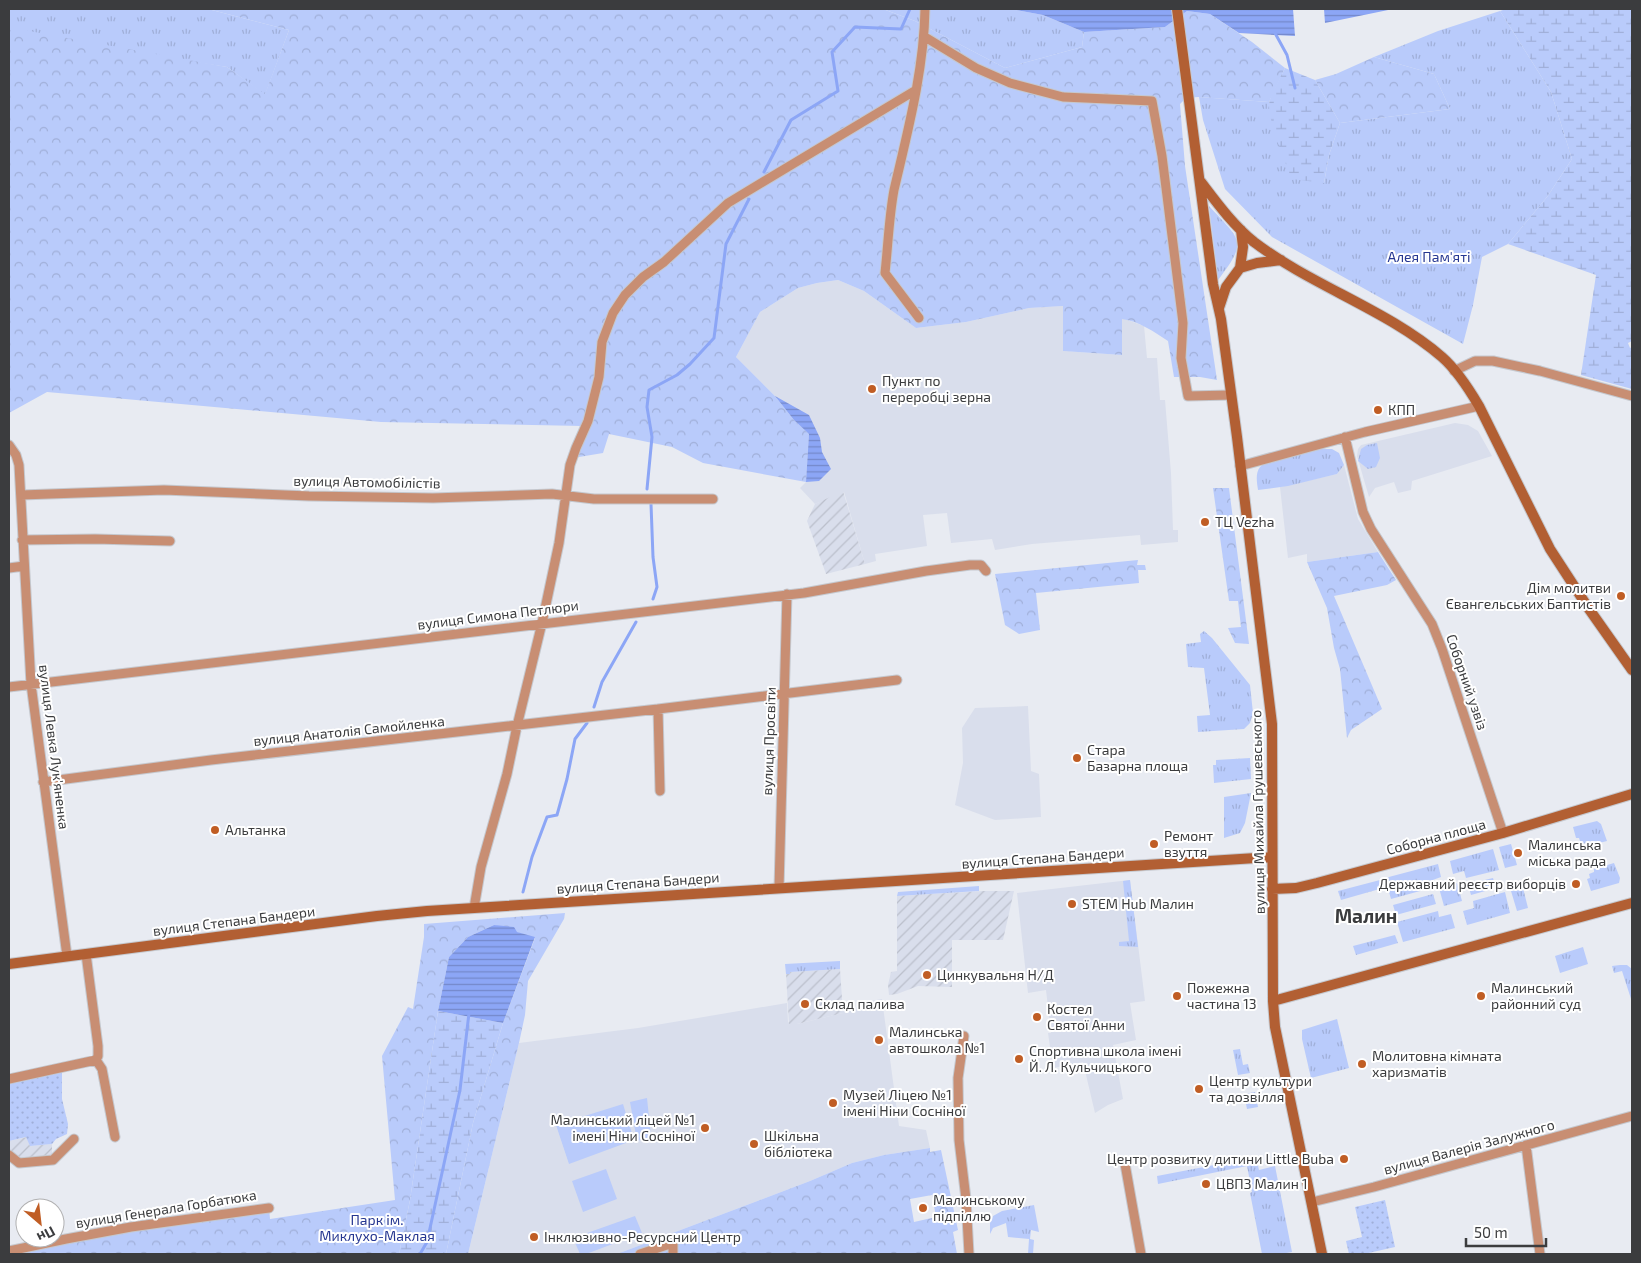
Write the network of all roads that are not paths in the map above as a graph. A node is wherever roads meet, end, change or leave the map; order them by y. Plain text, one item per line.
1 (1178, 9) edge
2 (925, 10) edge
3 (925, 37) junction
4 (916, 90) junction
5 (1200, 181) junction
6 (1241, 230) junction
7 (1281, 260) junction
8 (1240, 268) junction
9 (1219, 309) junction
10 (919, 318) dead end
11 (1454, 370) junction
12 (1231, 395) junction
13 (1632, 396) edge
14 (1479, 406) junction
15 (1345, 438) junction
16 (9, 446) edge
17 (1240, 466) junction
18 (21, 495) junction
19 (566, 496) junction
20 (713, 500) dead end
21 (22, 540) junction
22 (170, 541) dead end
23 (24, 566) junction
24 (9, 568) edge
25 (986, 571) dead end
26 (788, 594) junction
27 (542, 623) junction
28 (1632, 670) edge
29 (897, 680) dead end
30 (31, 684) junction
31 (9, 687) edge
32 (784, 693) junction
33 (658, 709) junction
34 (517, 726) junction
35 (43, 782) junction
36 (660, 791) dead end
37 (1632, 794) edge
38 (1503, 833) junction
39 (1272, 857) junction
40 (779, 888) junction
41 (1272, 889) junction
42 (1632, 902) edge
43 (474, 908) junction
44 (86, 954) junction
45 (67, 956) junction
46 (9, 964) edge
47 (1273, 1000) junction
48 (964, 1036) dead end
49 (96, 1060) junction
50 (9, 1079) edge
51 (1632, 1116) edge
52 (115, 1137) dead end
53 (74, 1139) dead end
54 (1526, 1145) junction
55 (9, 1155) edge
56 (1125, 1164) dead end
57 (1312, 1202) junction
58 (269, 1208) dead end
59 (9, 1251) edge
60 (645, 1253) edge
61 (673, 1254) edge
62 (968, 1254) edge
63 (1141, 1254) edge
64 (1322, 1254) edge
65 (1540, 1254) edge

1 - 5 street, вулиця Михайла Грушевського
2 - 3 street
3 - 4 street
3 - 12 street
4 - 10 street
4 - 19 street
5 - 6 street
5 - 9 street, вулиця Михайла Грушевського
6 - 7 street
6 - 8 street
7 - 8 street
7 - 11 street
8 - 9 street
9 - 12 street, вулиця Михайла Грушевського
11 - 13 street
11 - 14 street
12 - 17 street, вулиця Михайла Грушевського
14 - 15 street
14 - 28 street
15 - 17 street
15 - 38 street, Соборний узвіз
16 - 18 street, вулиця Левка Лук'яненка
17 - 39 street, вулиця Михайла Грушевського
18 - 19 street, вулиця Автомобілістів
18 - 21 street, вулиця Левка Лук'яненка
19 - 20 street, вулиця Автомобілістів
19 - 27 street
21 - 22 street
21 - 23 street, вулиця Левка Лук'яненка
23 - 24 street
23 - 30 street, вулиця Левка Лук'яненка
25 - 26 street, вулиця Симона Петлюри
26 - 27 street, вулиця Симона Петлюри
26 - 32 street, вулиця Просвіти
27 - 30 street, вулиця Симона Петлюри
27 - 34 street
29 - 32 street, вулиця Анатолія Самойленка
30 - 31 street, вулиця Симона Петлюри
30 - 35 street, вулиця Левка Лук'яненка
32 - 33 street, вулиця Анатолія Самойленка
32 - 40 street, вулиця Просвіти
33 - 34 street, вулиця Анатолія Самойленка
33 - 36 street
34 - 35 street, вулиця Анатолія Самойленка
34 - 43 street
35 - 45 street, вулиця Левка Лук'яненка
37 - 38 street, Соборна площа
38 - 41 street, Соборна площа
39 - 40 street, вулиця Степана Бандери
39 - 41 street, вулиця Михайла Грушевського
40 - 43 street, вулиця Степана Бандери
41 - 47 street, вулиця Михайла Грушевського
42 - 47 street
43 - 44 street, вулиця Степана Бандери
44 - 45 street, вулиця Степана Бандери
44 - 49 street
45 - 46 street, вулиця Степана Бандери
47 - 57 street, вулиця Михайла Грушевського
48 - 62 street
49 - 50 street
49 - 52 street
51 - 54 street, вулиця Валерія Залужного
53 - 55 street
54 - 57 street, вулиця Валерія Залужного
54 - 65 street
56 - 63 street
57 - 64 street, вулиця Михайла Грушевського
58 - 59 street, вулиця Генерала Горбатюка
60 - 61 street

